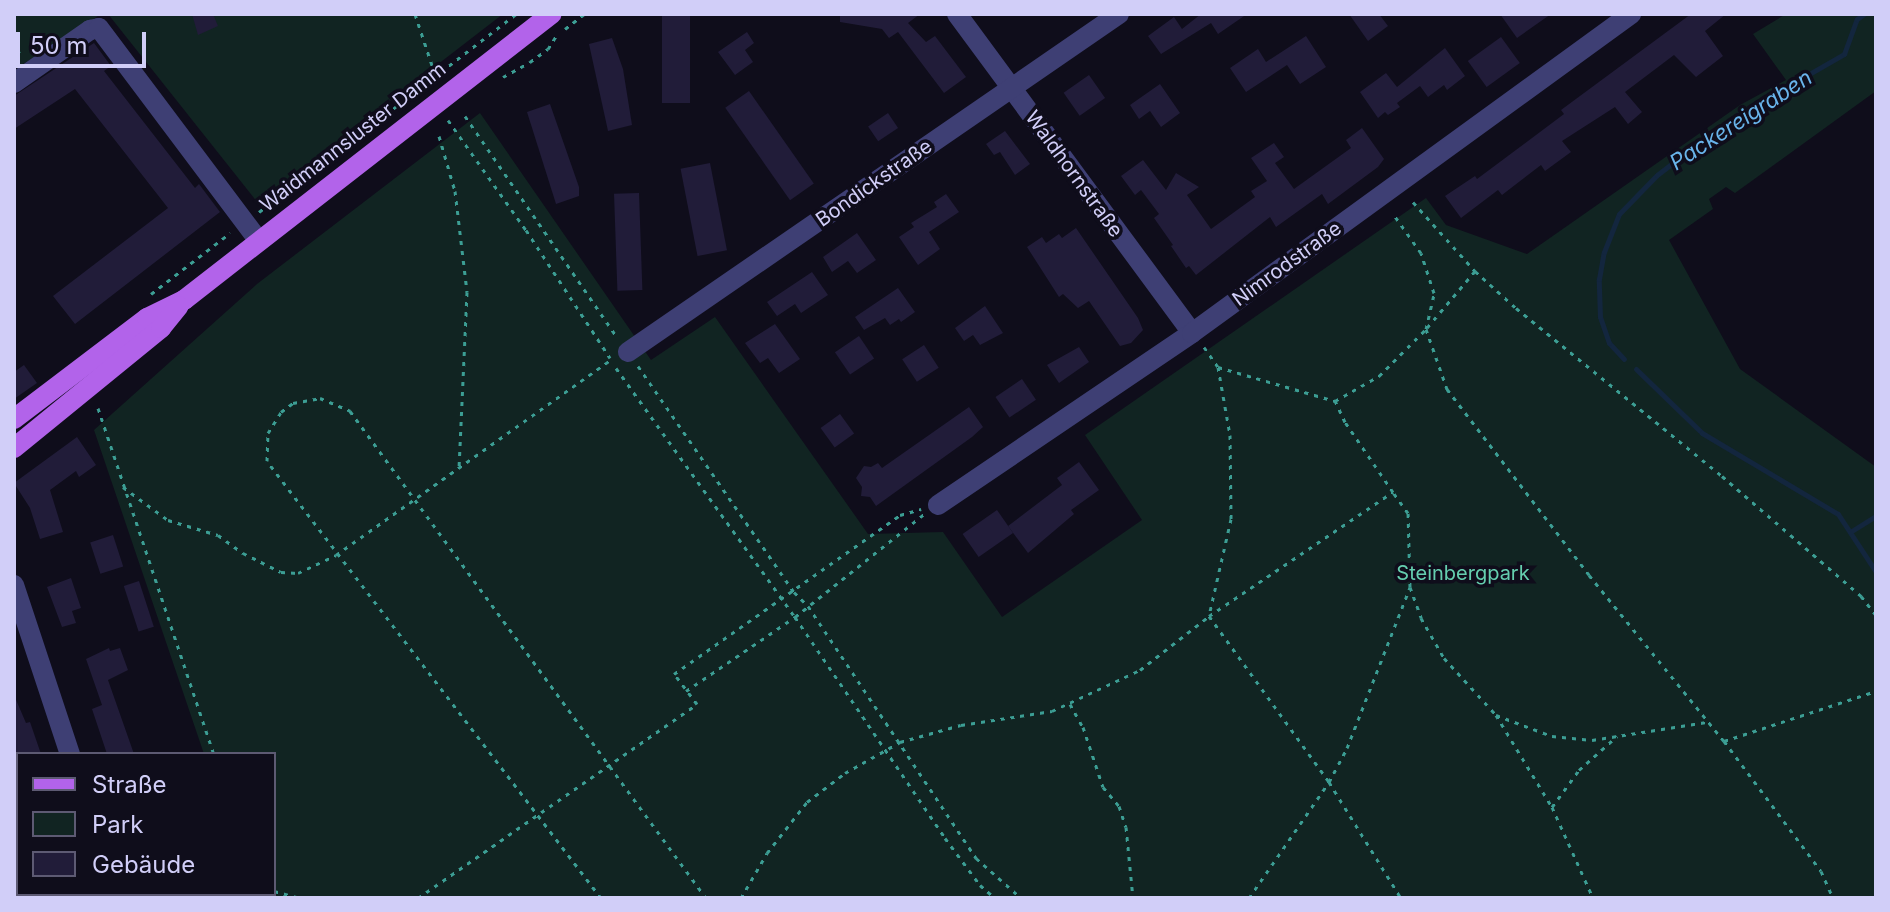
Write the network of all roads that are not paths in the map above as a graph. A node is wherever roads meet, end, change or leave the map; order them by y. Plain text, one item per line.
1 (552, 14) edge
2 (957, 14) edge
3 (1119, 14) edge
4 (1631, 14) edge
5 (14, 83) edge
6 (1012, 88) junction
7 (259, 241) junction
8 (184, 300) junction
9 (1192, 333) junction
10 (619, 356) road end
11 (14, 419) edge
12 (14, 448) edge
13 (938, 505) road end
14 (14, 585) edge
15 (69, 752) edge

1 - 7 main road, Waidmannsluster Damm
2 - 6 street, Waldhornstraße
3 - 6 street, Bondickstraße
4 - 9 street, Nimrodstraße
5 - 7 street
6 - 9 street, Waldhornstraße
6 - 10 street, Bondickstraße
7 - 8 main road, Waidmannsluster Damm
8 - 11 main road, Waidmannsluster Damm
8 - 12 main road, Waidmannsluster Damm
9 - 13 street, Nimrodstraße
14 - 15 street

